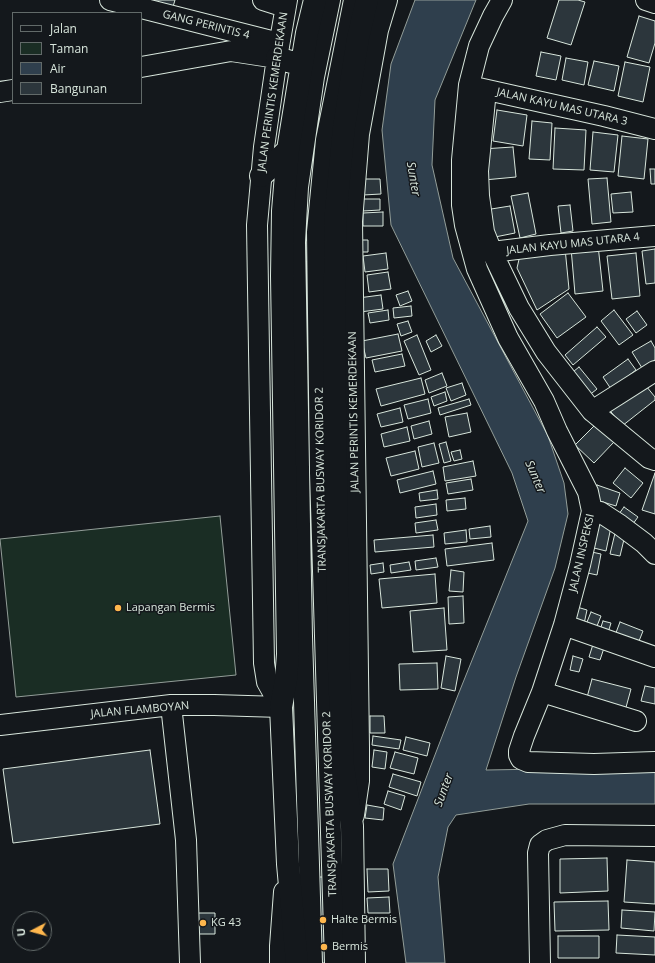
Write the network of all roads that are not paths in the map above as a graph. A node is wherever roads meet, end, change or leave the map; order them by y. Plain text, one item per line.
1 (110, 0) edge
2 (263, 0) edge
3 (315, 0) edge
4 (330, 0) edge
5 (354, 0) edge
6 (367, 0) edge
7 (386, 0) edge
8 (502, 0) edge
9 (646, 0) edge
10 (655, 3) edge
11 (286, 4) edge
12 (278, 50) junction
13 (302, 65) junction
14 (142, 67) edge
15 (478, 88) junction
16 (12, 90) edge
17 (0, 92) edge
18 (655, 129) edge
19 (288, 150) junction
20 (261, 176) junction
21 (655, 236) edge
22 (492, 252) junction
23 (655, 371) edge
24 (592, 411) junction
25 (655, 460) edge
26 (592, 511) junction
27 (655, 554) edge
28 (564, 625) junction
29 (655, 657) edge
30 (542, 692) junction
31 (171, 705) junction
32 (281, 707) junction
33 (636, 721) dead end
34 (0, 725) edge
35 (655, 762) edge
36 (352, 826) junction
37 (655, 836) edge
38 (288, 864) junction
39 (190, 963) edge
40 (281, 963) edge
41 (297, 963) edge
42 (312, 963) edge
43 (335, 963) edge
44 (354, 963) edge
45 (540, 963) edge

1 - 12 street, GANG PERINTIS 4
2 - 11 street
3 - 13 main road, JALAN PERINTIS KEMERDEKAAN
4 - 42 street, TRANSJAKARTA BUSWAY KORIDOR 2
5 - 43 street, TRANSJAKARTA BUSWAY KORIDOR 2
6 - 36 main road, JALAN PERINTIS KEMERDEKAAN
7 - 36 main road, JALAN PERINTIS KEMERDEKAAN
8 - 15 street
9 - 10 street
11 - 12 street, JALAN PERINTIS KEMERDEKAAN
12 - 13 main road
12 - 14 street
12 - 20 street, JALAN PERINTIS KEMERDEKAAN
13 - 19 main road, JALAN PERINTIS KEMERDEKAAN
15 - 18 street, JALAN KAYU MAS UTARA 3
15 - 22 street
15 - 26 street, JALAN INSPEKSI
16 - 17 street
19 - 20 main road
19 - 32 main road, JALAN PERINTIS KEMERDEKAAN
20 - 32 street, JALAN PERINTIS KEMERDEKAAN
21 - 22 street, JALAN KAYU MAS UTARA 4
22 - 24 street
23 - 24 street
24 - 25 street
26 - 27 street
26 - 28 street, JALAN INSPEKSI
28 - 29 street
28 - 30 street, JALAN INSPEKSI
30 - 33 street
30 - 35 street, JALAN INSPEKSI
31 - 32 street, JALAN FLAMBOYAN
31 - 34 street, JALAN FLAMBOYAN
31 - 39 street
32 - 38 main road, JALAN PERINTIS KEMERDEKAAN
36 - 44 main road, JALAN PERINTIS KEMERDEKAAN
37 - 45 street
38 - 40 main road, JALAN PERINTIS KEMERDEKAAN
38 - 41 main road, JALAN PERINTIS KEMERDEKAAN

